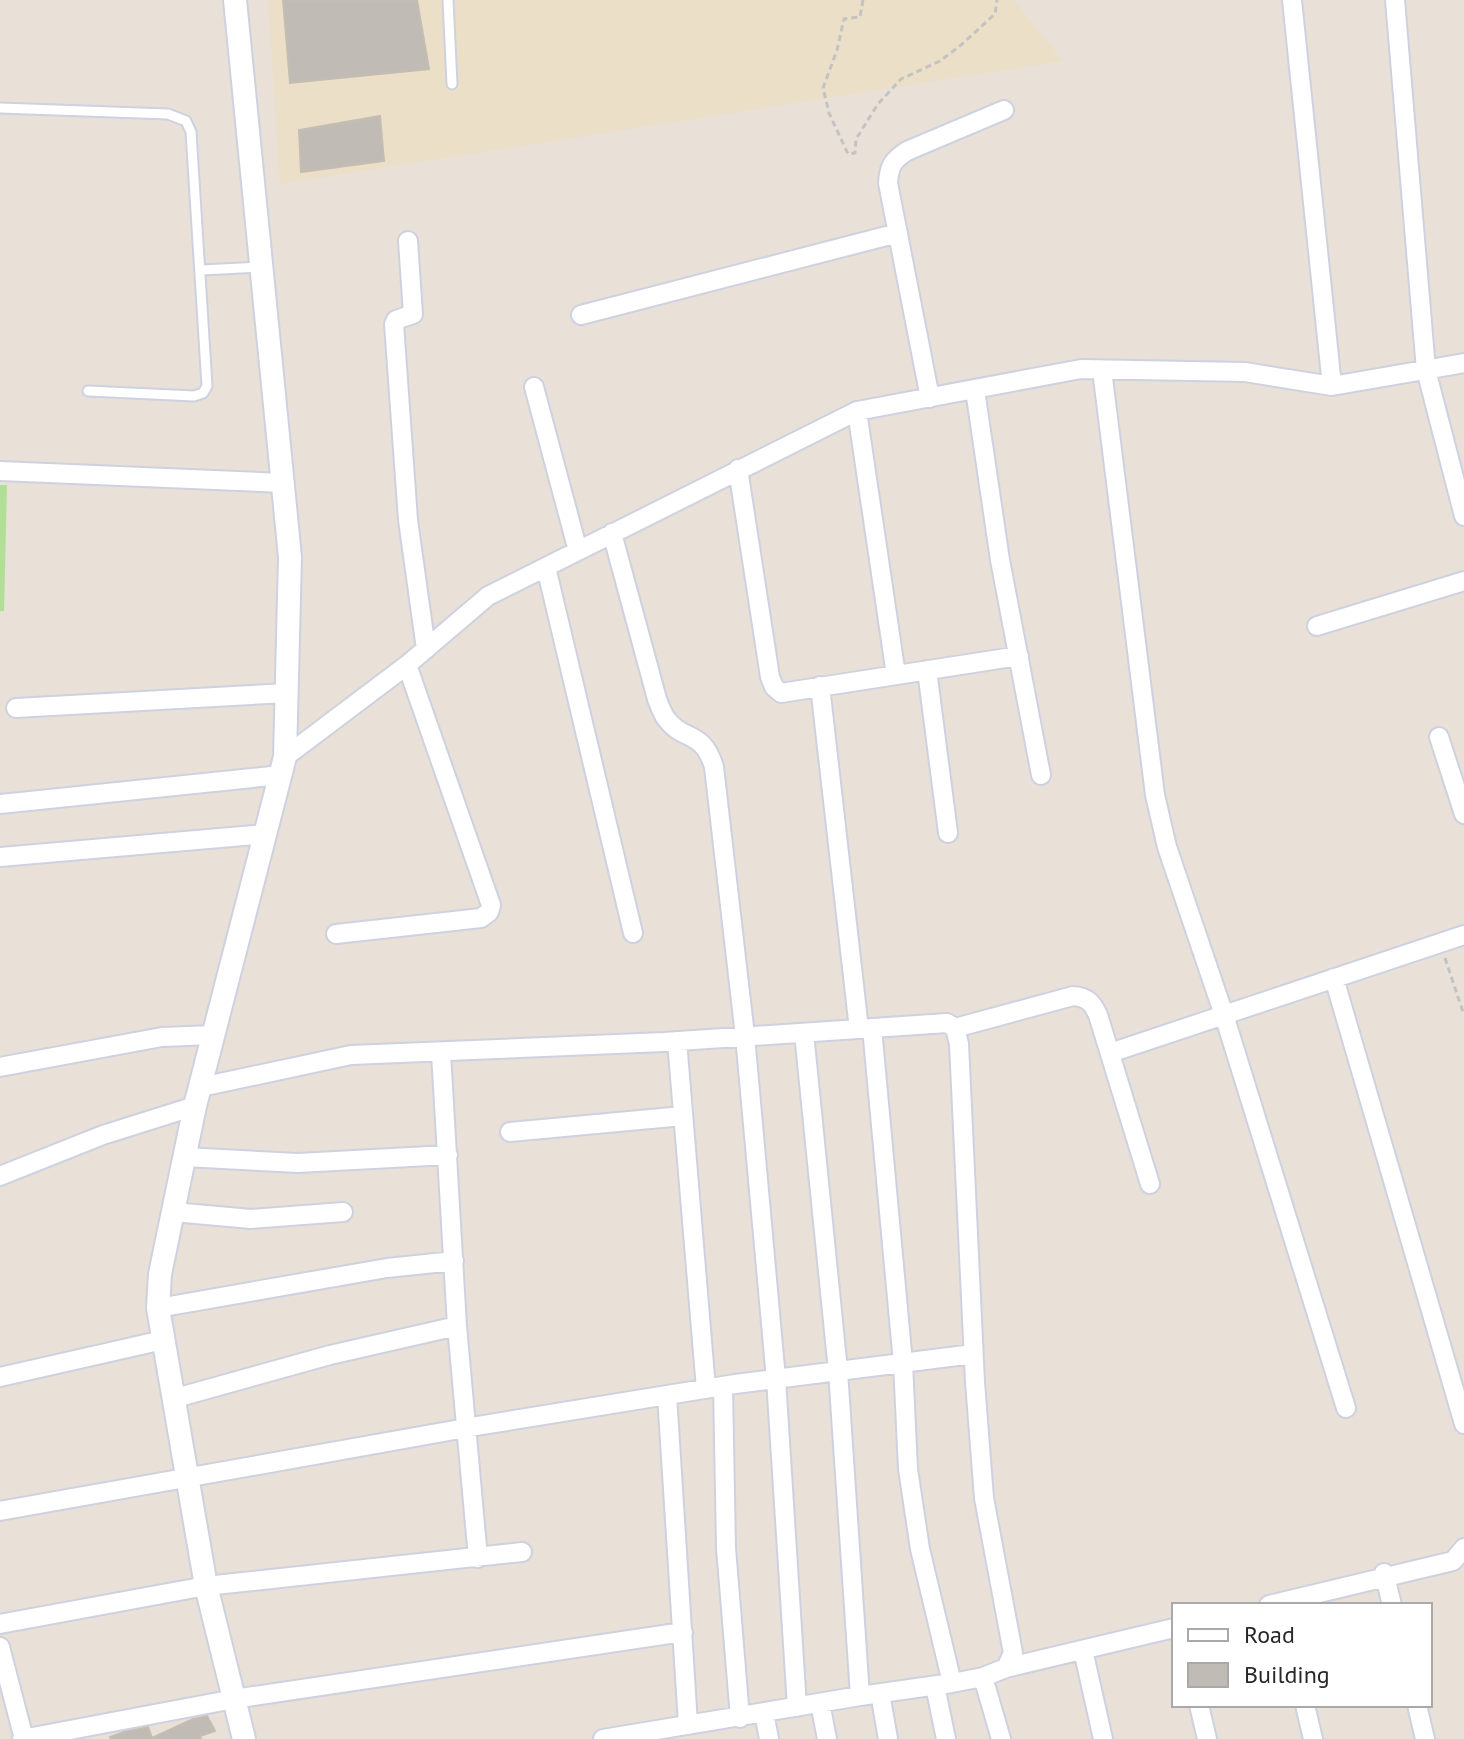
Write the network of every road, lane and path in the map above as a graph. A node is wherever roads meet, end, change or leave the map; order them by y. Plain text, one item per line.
1 (235, 0) edge
2 (448, 0) edge
3 (863, 0) edge
4 (997, 0) edge
5 (1292, 0) edge
6 (1395, 0) edge
7 (452, 84) dead end
8 (0, 108) edge
9 (1004, 110) dead end
10 (898, 233) junction
11 (408, 241) dead end
12 (261, 267) junction
13 (201, 270) junction
14 (581, 315) dead end
15 (1464, 363) edge
16 (1102, 370) junction
17 (1426, 370) junction
18 (1332, 386) junction
19 (534, 387) dead end
20 (975, 390) junction
21 (88, 391) dead end
22 (930, 398) junction
23 (857, 411) junction
24 (738, 469) junction
25 (0, 471) edge
26 (283, 483) junction
27 (1464, 516) edge
28 (612, 533) junction
29 (578, 551) junction
30 (546, 567) junction
31 (1464, 581) edge
32 (1317, 626) dead end
33 (426, 649) junction
34 (1019, 656) junction
35 (407, 665) junction
36 (927, 670) junction
37 (896, 675) junction
38 (820, 686) junction
39 (287, 693) junction
40 (16, 708) dead end
41 (1439, 737) dead end
42 (283, 766) junction
43 (1041, 775) dead end
44 (0, 804) edge
45 (1464, 814) edge
46 (948, 833) dead end
47 (266, 834) junction
48 (0, 857) edge
49 (633, 933) dead end
50 (336, 934) dead end
51 (1464, 935) edge
52 (1440, 943) junction
53 (1334, 978) junction
54 (1224, 1015) junction
55 (1464, 1015) edge
56 (955, 1028) junction
57 (865, 1029) junction
58 (804, 1033) junction
59 (214, 1035) junction
60 (745, 1036) junction
61 (677, 1041) junction
62 (441, 1053) junction
63 (1110, 1053) junction
64 (0, 1067) edge
65 (198, 1096) junction
66 (683, 1116) junction
67 (510, 1132) dead end
68 (448, 1155) junction
69 (184, 1157) junction
70 (0, 1176) edge
71 (1150, 1184) dead end
72 (173, 1212) junction
73 (343, 1212) dead end
74 (454, 1261) junction
75 (158, 1308) junction
76 (457, 1326) junction
77 (163, 1340) junction
78 (973, 1354) junction
79 (903, 1363) junction
80 (838, 1371) junction
81 (0, 1377) edge
82 (776, 1379) junction
83 (715, 1387) junction
84 (667, 1395) junction
85 (172, 1399) junction
86 (1346, 1408) dead end
87 (1464, 1424) edge
88 (467, 1428) junction
89 (185, 1477) junction
90 (0, 1511) edge
91 (1464, 1548) edge
92 (522, 1552) dead end
93 (478, 1558) junction
94 (1385, 1575) junction
95 (206, 1586) junction
96 (1281, 1603) edge
97 (1392, 1603) edge
98 (0, 1624) edge
99 (1172, 1628) edge
100 (683, 1632) junction
101 (0, 1647) edge
102 (1083, 1650) junction
103 (1006, 1668) junction
104 (983, 1677) junction
105 (944, 1684) junction
106 (880, 1693) junction
107 (860, 1696) junction
108 (234, 1699) junction
109 (820, 1703) junction
110 (797, 1707) junction
111 (1199, 1707) edge
112 (1305, 1707) edge
113 (1417, 1707) edge
114 (764, 1713) junction
115 (740, 1718) junction
116 (702, 1728) edge
117 (23, 1739) edge
118 (244, 1739) edge
119 (603, 1739) edge
120 (769, 1739) edge
121 (827, 1739) edge
122 (888, 1739) edge
123 (946, 1739) edge
124 (1001, 1739) edge
125 (1103, 1739) edge
126 (1207, 1739) edge
127 (1313, 1739) edge
128 (1425, 1739) edge

1 - 12 street
2 - 7 lane
3 - 4 path
5 - 18 street
6 - 17 street
8 - 13 lane
9 - 10 street
10 - 14 street
10 - 22 street
11 - 33 street
12 - 13 lane
12 - 26 street
13 - 21 lane
15 - 17 street
16 - 18 street
16 - 20 street
16 - 54 street
17 - 18 street
17 - 27 street
19 - 29 street
20 - 22 street
20 - 34 street
22 - 23 street
23 - 24 street
23 - 37 street
24 - 28 street
24 - 38 street
25 - 26 street
26 - 39 street
28 - 29 street
28 - 60 street
29 - 30 street
30 - 33 street
30 - 49 street
31 - 32 street
33 - 35 street
34 - 36 street
34 - 43 street
35 - 42 street
35 - 50 street
36 - 37 street
36 - 46 street
37 - 38 street
38 - 57 street
39 - 40 street
39 - 42 street
41 - 45 street
42 - 44 street
42 - 47 street
47 - 48 street
47 - 59 street
51 - 52 street
52 - 53 street
52 - 55 path
53 - 54 street
53 - 87 street
54 - 63 street
54 - 86 street
56 - 57 street
56 - 63 street
56 - 78 street
57 - 58 street
57 - 79 street
58 - 60 street
58 - 80 street
59 - 64 street
59 - 65 street
60 - 61 street
60 - 82 street
61 - 62 street
61 - 66 street
62 - 65 street
62 - 68 street
63 - 71 street
65 - 69 street
65 - 70 street
66 - 67 street
66 - 83 street
68 - 69 street
68 - 74 street
69 - 72 street
72 - 73 street
72 - 75 street
74 - 75 street
74 - 76 street
75 - 77 street
76 - 85 street
76 - 88 street
77 - 81 street
77 - 85 street
78 - 79 street
78 - 103 street
79 - 80 street
79 - 105 street
80 - 82 street
80 - 107 street
82 - 83 street
82 - 110 street
83 - 84 street
83 - 115 street
84 - 88 street
84 - 100 street
85 - 89 street
88 - 89 street
88 - 93 street
89 - 90 street
89 - 95 street
91 - 94 street
92 - 93 street
93 - 95 street
94 - 96 street
94 - 97 street
95 - 98 street
95 - 108 street
99 - 102 street
100 - 108 street
100 - 116 street
101 - 117 street
102 - 103 street
102 - 125 street
103 - 104 street
104 - 105 street
104 - 124 street
105 - 106 street
105 - 123 street
106 - 107 street
106 - 122 street
107 - 109 street
108 - 117 street
108 - 118 street
109 - 110 street
109 - 121 street
110 - 114 street
111 - 126 street
112 - 127 street
113 - 128 street
114 - 115 street
114 - 120 street
115 - 116 street
116 - 119 street

